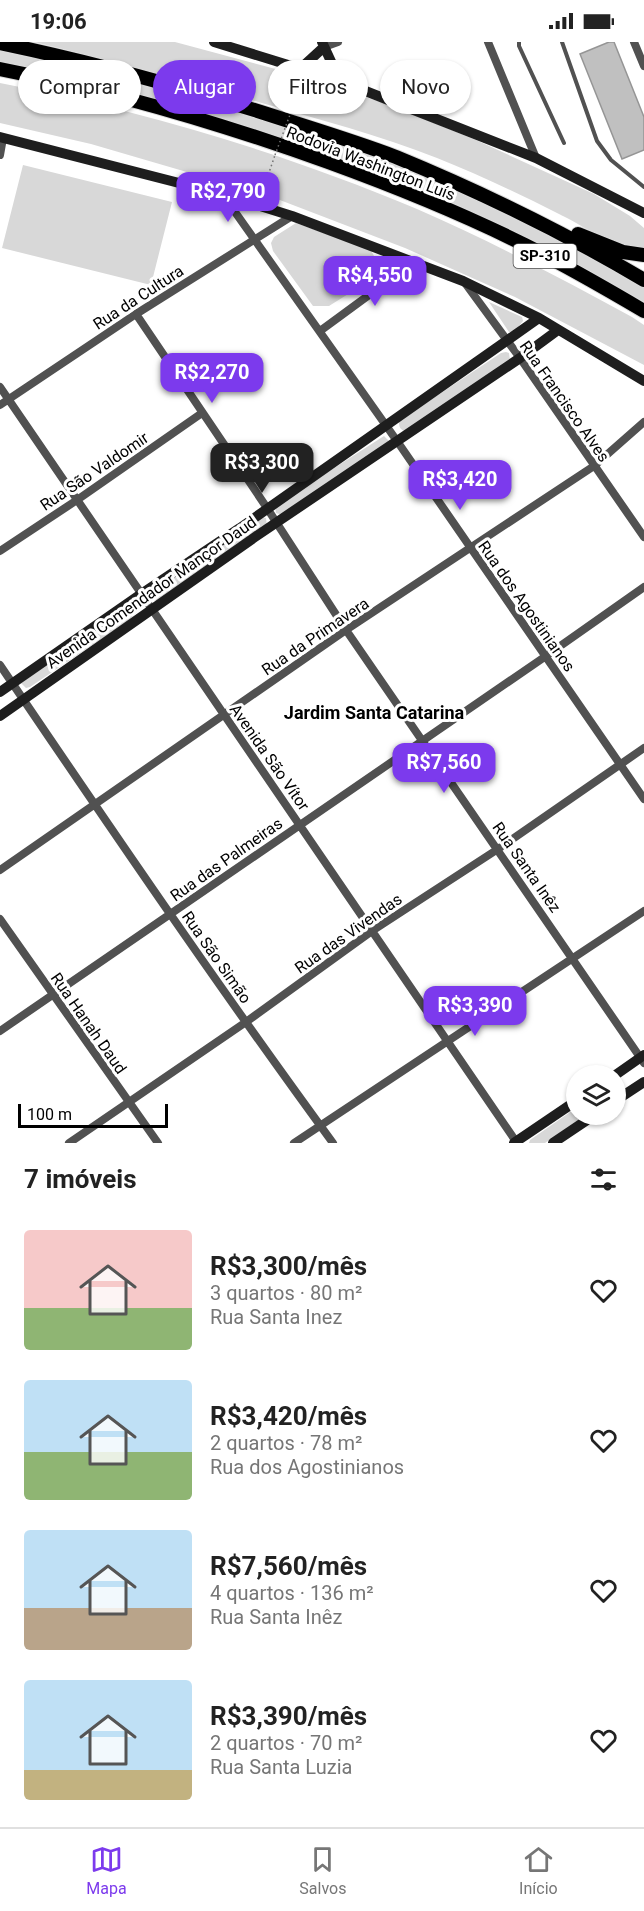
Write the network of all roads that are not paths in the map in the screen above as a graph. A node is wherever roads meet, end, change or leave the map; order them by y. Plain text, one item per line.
1 (214, 42) edge
2 (338, 42) edge
3 (488, 42) edge
4 (519, 42) edge
5 (562, 42) edge
6 (634, 42) edge
7 (0, 43) edge
8 (323, 45) edge
9 (271, 60) edge
10 (309, 60) edge
11 (330, 60) edge
12 (644, 66) edge
13 (0, 69) edge
14 (368, 92) edge
15 (2, 138) edge
16 (564, 143) dead end
17 (0, 155) edge
18 (536, 158) junction
19 (644, 187) edge
20 (222, 194) junction
21 (644, 213) edge
22 (522, 214) junction
23 (292, 216) junction
24 (254, 238) junction
25 (644, 255) edge
26 (414, 262) junction
27 (644, 280) edge
28 (464, 281) junction
29 (616, 295) junction
30 (644, 311) edge
31 (136, 314) junction
32 (539, 318) junction
33 (644, 320) edge
34 (558, 330) junction
35 (320, 331) junction
36 (507, 341) junction
37 (520, 358) junction
38 (644, 381) edge
39 (0, 387) edge
40 (8, 399) junction
41 (0, 405) edge
42 (202, 413) junction
43 (644, 422) edge
44 (386, 425) junction
45 (397, 441) junction
46 (594, 466) junction
47 (77, 500) junction
48 (267, 508) junction
49 (276, 523) junction
50 (644, 537) edge
51 (470, 548) junction
52 (0, 551) edge
53 (644, 587) edge
54 (141, 594) junction
55 (152, 610) junction
56 (346, 630) junction
57 (546, 656) junction
58 (0, 665) edge
59 (12, 683) junction
60 (0, 692) edge
61 (23, 700) junction
62 (224, 715) junction
63 (0, 716) edge
64 (422, 741) junction
65 (644, 748) edge
66 (620, 765) junction
67 (644, 799) edge
68 (93, 804) junction
69 (300, 825) junction
70 (498, 849) junction
71 (0, 870) edge
72 (644, 911) edge
73 (170, 914) junction
74 (0, 919) edge
75 (372, 931) junction
76 (572, 957) junction
77 (52, 996) junction
78 (246, 1022) junction
79 (0, 1031) edge
80 (447, 1041) junction
81 (643, 1059) edge
82 (626, 1069) edge
83 (644, 1082) edge
84 (626, 1094) edge
85 (128, 1101) junction
86 (566, 1108) edge
87 (320, 1125) junction
88 (580, 1125) edge
89 (69, 1143) edge
90 (158, 1143) edge
91 (294, 1143) edge
92 (333, 1143) edge
93 (516, 1143) edge
94 (554, 1143) edge

1 - 9 street
2 - 8 street
3 - 18 street
4 - 16 lane
5 - 19 lane
6 - 12 street
7 - 22 highway, Rodovia Washington Luís / SP-310
8 - 10 street
8 - 11 street
13 - 29 highway, Rodovia Washington Luís / SP-310
14 - 18 street
15 - 17 street
15 - 20 street
18 - 21 street
20 - 23 street
20 - 24 street, Rua dos Agostinianos
22 - 25 highway
22 - 27 highway, Rodovia Washington Luís / SP-310
23 - 24 street, Rua da Cultura
23 - 26 street
24 - 31 street, Rua da Cultura
24 - 35 street, Rua dos Agostinianos
26 - 28 street
26 - 35 street
28 - 32 street
28 - 36 street, Rua Francisco Alves
29 - 30 highway, Rodovia Washington Luís / SP-310
29 - 33 highway
31 - 40 street, Rua da Cultura
31 - 42 street, Rua Santa Inêz
32 - 34 street
32 - 36 street, Avenida Comendador Mançor Daud
34 - 37 street, Avenida Comendador Mançor Daud
34 - 38 street
35 - 44 street, Rua dos Agostinianos
36 - 37 street, Rua Francisco Alves
36 - 44 street, Avenida Comendador Mançor Daud
37 - 45 street, Avenida Comendador Mançor Daud
37 - 46 street, Rua Francisco Alves
39 - 40 street, Avenida São Vítor
40 - 41 street, Rua da Cultura
40 - 47 street, Avenida São Vítor
42 - 47 street, Rua São Valdomir
42 - 48 street, Rua Santa Inêz
43 - 46 street, Rua da Primavera
44 - 45 street, Rua dos Agostinianos
44 - 48 street, Avenida Comendador Mançor Daud
45 - 49 street, Avenida Comendador Mançor Daud
45 - 51 street, Rua dos Agostinianos
46 - 50 street, Rua Francisco Alves
46 - 51 street, Rua da Primavera
47 - 52 street, Rua São Valdomir
47 - 54 street, Avenida São Vítor
48 - 49 street, Rua Santa Inêz
48 - 54 street, Avenida Comendador Mançor Daud
49 - 55 street, Avenida Comendador Mançor Daud
49 - 56 street, Rua Santa Inêz
51 - 56 street, Rua da Primavera
51 - 57 street, Rua dos Agostinianos
53 - 57 street, Rua das Palmeiras
54 - 55 street, Avenida São Vítor
54 - 59 street, Avenida Comendador Mançor Daud
55 - 61 street, Avenida Comendador Mançor Daud
55 - 62 street, Avenida São Vítor
56 - 62 street, Rua da Primavera
56 - 64 street, Rua Santa Inêz
57 - 64 street, Rua das Palmeiras
57 - 66 street, Rua dos Agostinianos
58 - 59 street, Rua São Simão
59 - 60 street, Avenida Comendador Mançor Daud
59 - 61 street, Rua São Simão
61 - 63 street, Avenida Comendador Mançor Daud
61 - 68 street, Rua São Simão
62 - 68 street, Rua da Primavera
62 - 69 street, Avenida São Vítor
64 - 69 street, Rua das Palmeiras
64 - 70 street, Rua Santa Inêz
65 - 66 street, Rua das Vivendas
66 - 67 street, Rua dos Agostinianos
66 - 70 street, Rua das Vivendas
68 - 71 street, Rua da Primavera
68 - 73 street, Rua São Simão
69 - 73 street, Rua das Palmeiras
69 - 75 street, Avenida São Vítor
70 - 75 street, Rua das Vivendas
70 - 76 street, Rua Santa Inêz
72 - 76 street
73 - 77 street, Rua das Palmeiras
73 - 78 street, Rua São Simão
74 - 77 street, Rua Hanah Daud
75 - 78 street, Rua das Vivendas
75 - 80 street, Avenida São Vítor
76 - 80 street
76 - 81 street, Rua Santa Inêz
77 - 79 street, Rua das Palmeiras
77 - 85 street, Rua Hanah Daud
78 - 85 street, Rua das Vivendas
78 - 87 street, Rua São Simão
80 - 87 street
80 - 93 street, Avenida São Vítor
81 - 82 street
83 - 84 street
85 - 89 street, Rua das Vivendas
85 - 90 street, Rua Hanah Daud
86 - 93 street
87 - 91 street
87 - 92 street, Rua São Simão
88 - 94 street

